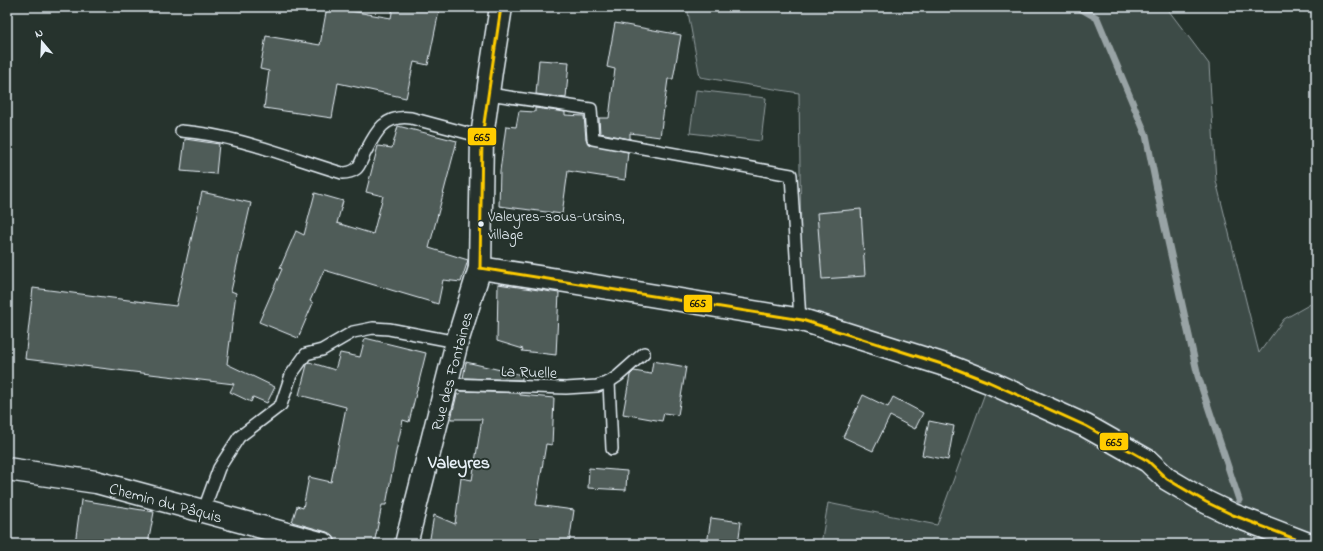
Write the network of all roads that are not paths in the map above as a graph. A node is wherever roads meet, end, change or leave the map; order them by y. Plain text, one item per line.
1 (501, 7) edge
2 (489, 94) junction
3 (181, 131) dead end
4 (482, 138) junction
5 (480, 268) junction
6 (800, 320) junction
7 (457, 342) junction
8 (644, 353) dead end
9 (609, 382) junction
10 (446, 384) junction
11 (612, 448) dead end
12 (7, 469) edge
13 (203, 512) junction
14 (324, 544) edge
15 (406, 544) edge
16 (1308, 544) edge

1 - 2 street, Rue des Fontaines
2 - 4 street, Rue des Fontaines
2 - 6 lane
3 - 4 lane
4 - 5 street, Rue des Fontaines
5 - 6 street
5 - 7 street, Rue des Fontaines
6 - 16 street
7 - 10 street, Rue des Fontaines
7 - 13 lane
8 - 9 lane, La Ruelle
9 - 10 lane, La Ruelle
9 - 11 lane
10 - 15 street, Rue des Fontaines
12 - 13 street, Chemin du Pâquis
13 - 14 street, Chemin du Pâquis

